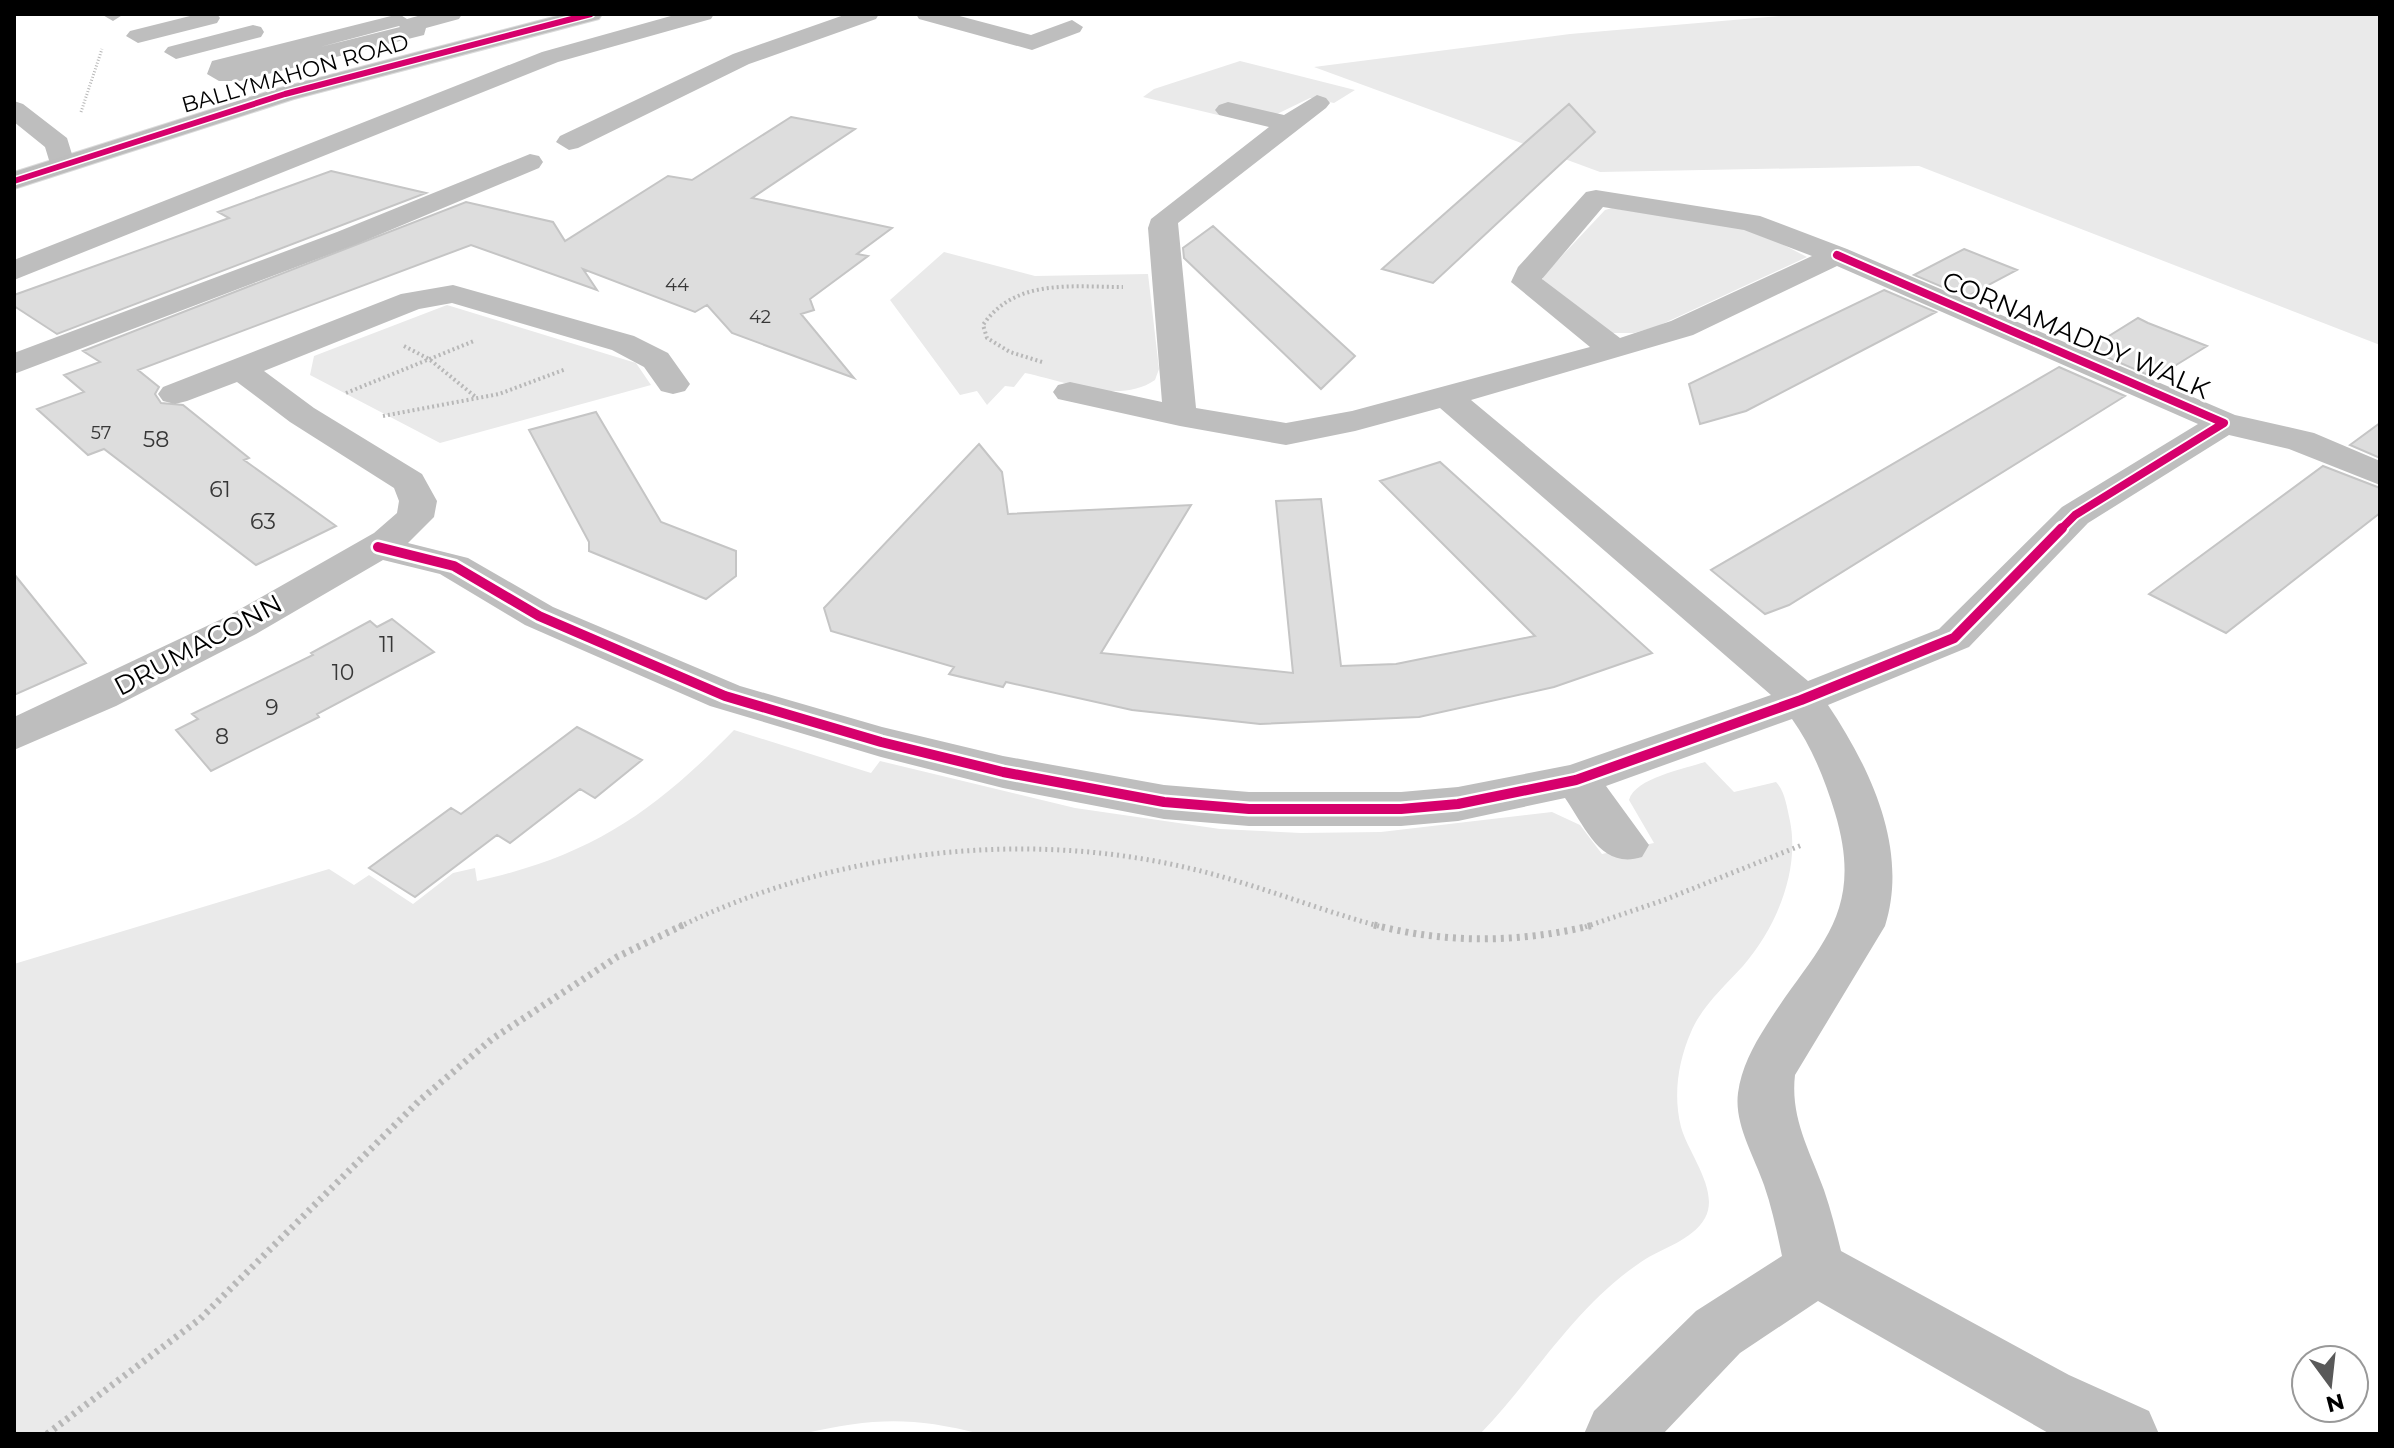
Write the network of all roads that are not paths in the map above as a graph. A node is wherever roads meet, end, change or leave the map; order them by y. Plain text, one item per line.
1 (227, 14) edge
2 (451, 14) edge
3 (591, 14) edge
4 (703, 14) edge
5 (868, 14) edge
6 (927, 14) edge
7 (401, 22) edge
8 (281, 25) dead end
9 (1072, 27) dead end
10 (138, 36) road end
11 (448, 51) junction
12 (176, 52) dead end
13 (14, 109) edge
14 (1228, 110) dead end
15 (569, 142) dead end
16 (60, 154) junction
17 (530, 162) dead end
18 (14, 181) edge
19 (1837, 255) junction
20 (14, 271) edge
21 (623, 343) junction
22 (1615, 350) junction
23 (16, 362) edge
24 (582, 363) road end
25 (242, 368) junction
26 (673, 384) dead end
27 (1070, 392) dead end
28 (175, 394) dead end
29 (1446, 396) junction
30 (1180, 416) junction
31 (2224, 423) junction
32 (2380, 474) edge
33 (378, 547) junction
34 (1801, 700) junction
35 (14, 735) edge
36 (1576, 780) junction
37 (1625, 845) dead end
38 (1815, 1269) junction
39 (1617, 1434) edge
40 (2126, 1434) edge

1 - 10 street
2 - 7 street
3 - 11 main road, BALLYMAHON ROAD
4 - 20 street
5 - 15 street
6 - 9 street
7 - 7 street
7 - 11 street
8 - 12 street
11 - 16 main road, BALLYMAHON ROAD
13 - 16 street
14 - 30 street
16 - 18 main road, BALLYMAHON ROAD
17 - 23 street
19 - 22 street
19 - 22 street, CORNAMADDY WALK
19 - 31 street, CORNAMADDY WALK
21 - 24 street
21 - 25 street
21 - 26 street
22 - 29 street
25 - 28 street
25 - 33 street, DRUMACONN
27 - 30 street
29 - 30 street
29 - 34 street
31 - 32 street, CORNAMADDY WALK
31 - 34 street, CORNAMADDY WALK
33 - 35 street, DRUMACONN
33 - 36 street, CORNAMADDY WALK
34 - 36 street, CORNAMADDY WALK
34 - 38 street
36 - 37 street
38 - 39 street
38 - 40 street

